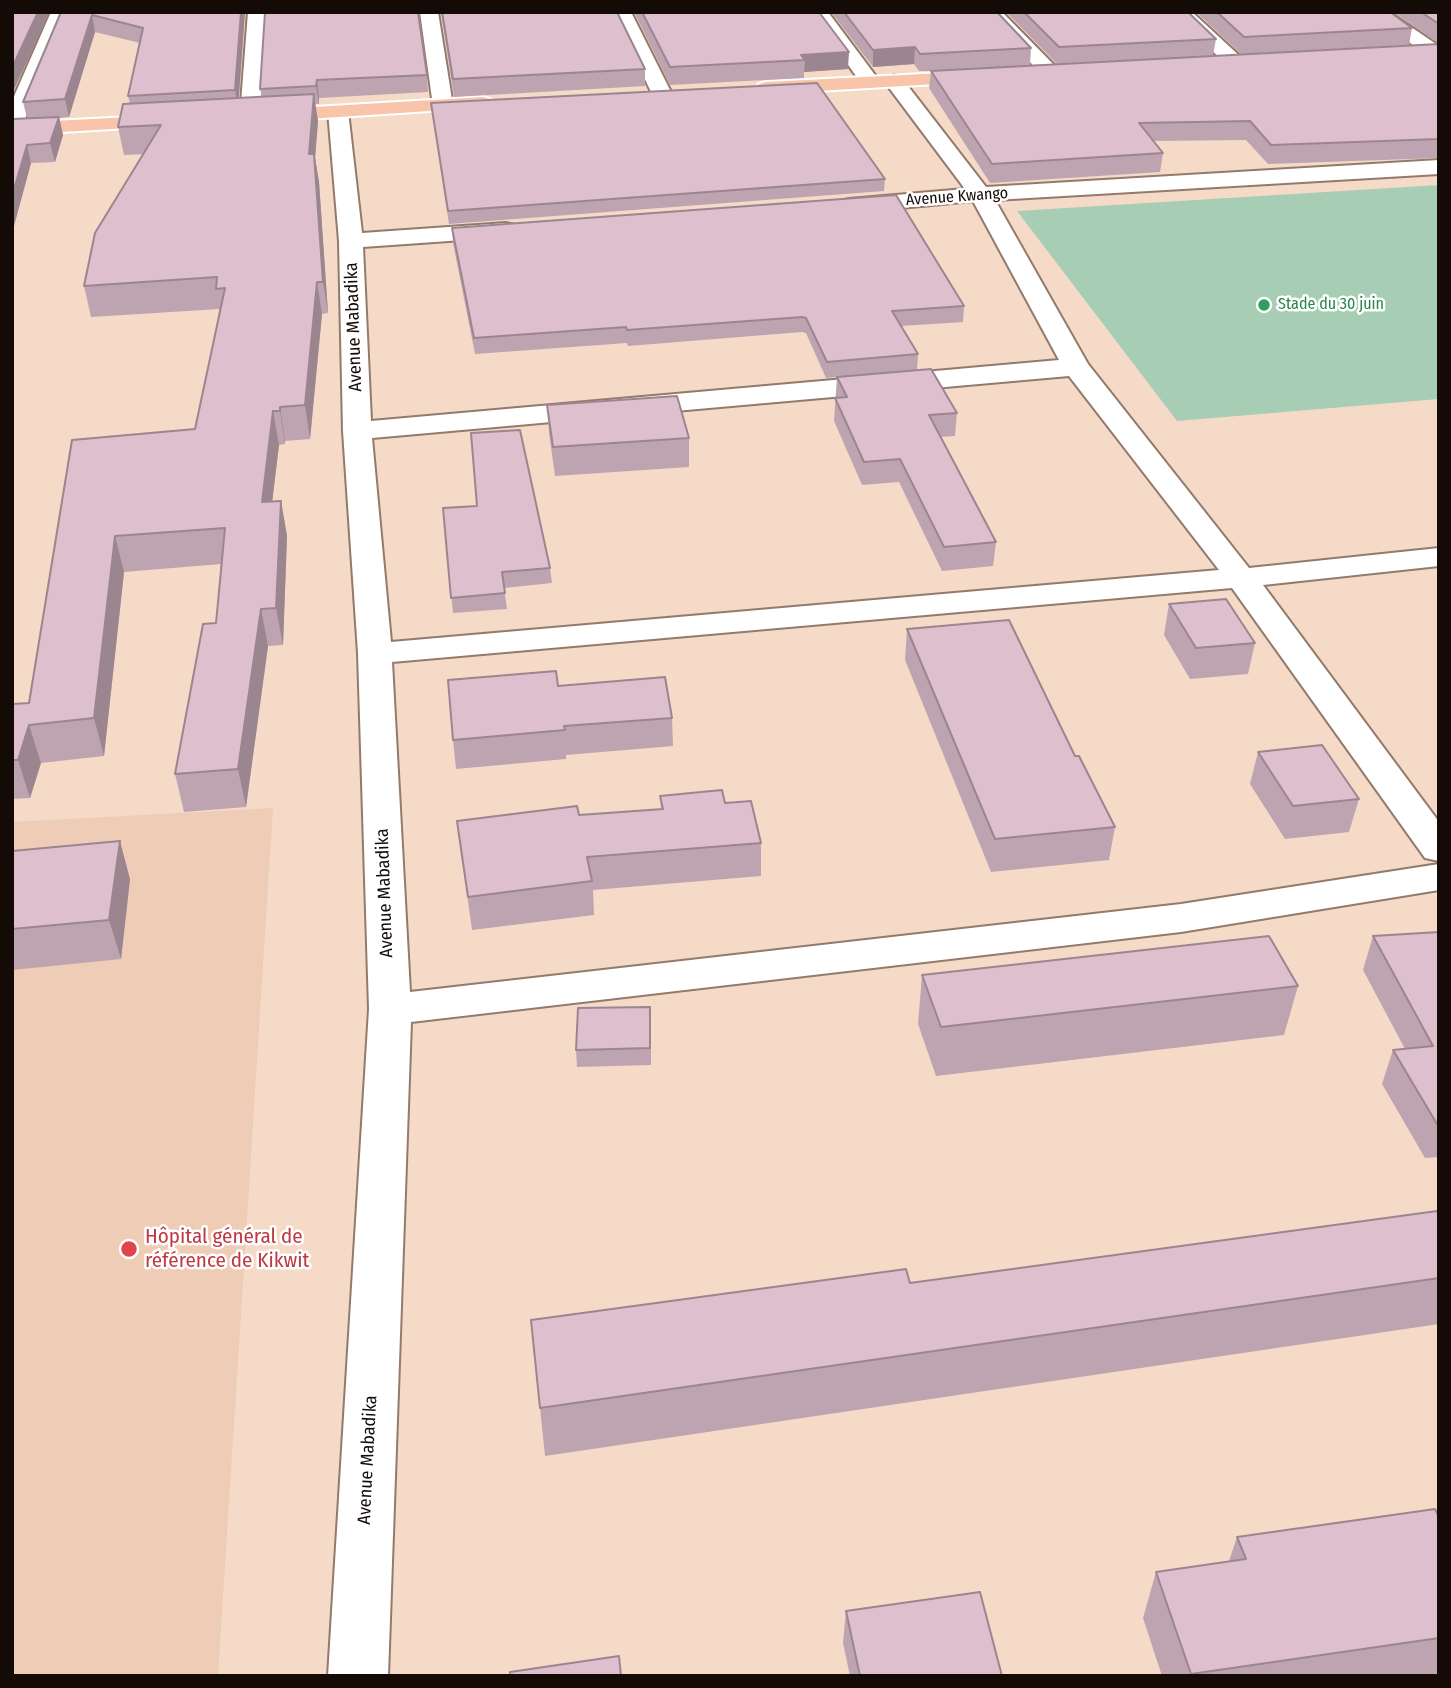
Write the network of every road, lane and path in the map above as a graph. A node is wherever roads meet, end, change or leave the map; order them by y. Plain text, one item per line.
1 (60, 12) edge
2 (257, 12) edge
3 (429, 12) edge
4 (622, 12) edge
5 (819, 12) edge
6 (992, 12) edge
7 (1181, 12) edge
8 (1377, 12) edge
9 (1437, 52) edge
10 (1408, 54) edge
11 (1243, 62) joint
12 (1210, 64) edge
13 (1058, 73) joint
14 (1025, 74) edge
15 (999, 76) edge
16 (882, 82) junction
17 (746, 89) edge
18 (669, 94) joint
19 (635, 95) edge
20 (498, 103) edge
21 (443, 106) junction
22 (338, 111) junction
23 (243, 117) joint
24 (195, 119) edge
25 (12, 127) edge
26 (1439, 167) edge
27 (980, 194) junction
28 (826, 208) edge
29 (527, 228) edge
30 (351, 241) junction
31 (1076, 368) junction
32 (357, 431) junction
33 (1439, 556) edge
34 (1241, 578) junction
35 (375, 653) junction
36 (1439, 849) edge
37 (1439, 877) edge
38 (390, 1009) junction
39 (358, 1676) edge

1 - 25 street
2 - 23 street
3 - 21 street
4 - 18 street
5 - 16 street
6 - 13 street
7 - 11 street
8 - 9 street
9 - 10 main road
11 - 12 main road
13 - 14 main road
15 - 16 main road
16 - 17 main road
16 - 27 street
18 - 19 main road
20 - 21 main road
21 - 22 main road
22 - 23 main road
22 - 30 street, Avenue Mabadika
24 - 25 main road
26 - 27 street, Avenue Kwango
27 - 28 street, Avenue Kwango
27 - 31 street
29 - 30 street
30 - 32 street, Avenue Mabadika
31 - 32 street
31 - 34 street
32 - 35 street, Avenue Mabadika
33 - 34 street
34 - 35 street
34 - 36 street
35 - 38 street, Avenue Mabadika
37 - 38 street
38 - 39 street, Avenue Mabadika

